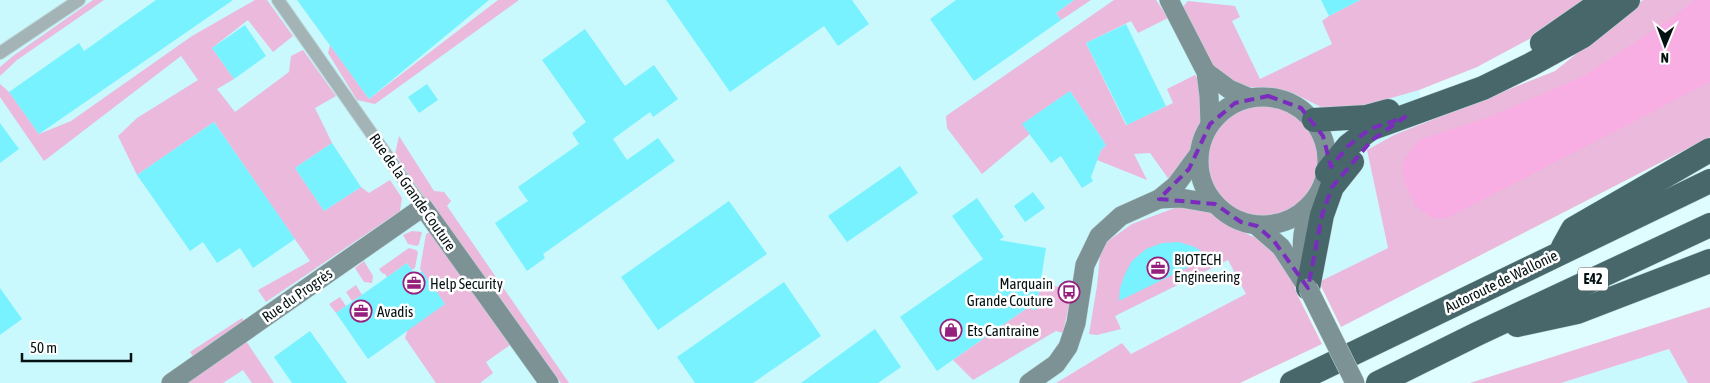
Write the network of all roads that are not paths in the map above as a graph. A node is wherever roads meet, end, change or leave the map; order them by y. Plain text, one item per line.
1 (79, 0) edge
2 (278, 0) edge
3 (1169, 0) edge
4 (1604, 0) edge
5 (1628, 0) edge
6 (0, 53) edge
7 (1206, 72) junction
8 (1250, 98) junction
9 (1405, 118) junction
10 (1314, 120) junction
11 (1210, 124) junction
12 (1710, 150) edge
13 (1198, 156) junction
14 (1327, 172) junction
15 (1710, 181) edge
16 (1159, 199) junction
17 (1215, 204) junction
18 (1310, 206) junction
19 (423, 207) junction
20 (1710, 225) edge
21 (1257, 226) junction
22 (1559, 253) junction
23 (1710, 262) edge
24 (1308, 288) junction
25 (1477, 334) junction
26 (171, 383) edge
27 (549, 383) edge
28 (1029, 383) edge
29 (1292, 383) edge
30 (1355, 383) edge
31 (1378, 383) edge

1 - 6 street
2 - 19 street, Rue de la Grande Couture
3 - 7 main road
4 - 10 highway
5 - 9 highway
7 - 8 main road
7 - 11 main road
8 - 10 main road
8 - 11 main road
9 - 14 highway
9 - 24 highway
10 - 14 main road
11 - 13 main road
12 - 22 highway
13 - 16 main road
13 - 17 main road
14 - 18 main road
15 - 22 highway, Autoroute de Wallonie / E42
16 - 17 main road
16 - 28 main road
17 - 21 main road
18 - 21 main road
18 - 24 main road
19 - 26 main road, Rue du Progrès
19 - 27 main road, Rue de la Grande Couture
20 - 25 highway, E42
21 - 24 main road
22 - 29 highway, Autoroute de Wallonie / E42
23 - 25 highway
24 - 30 main road, bridge
25 - 31 highway, E42

